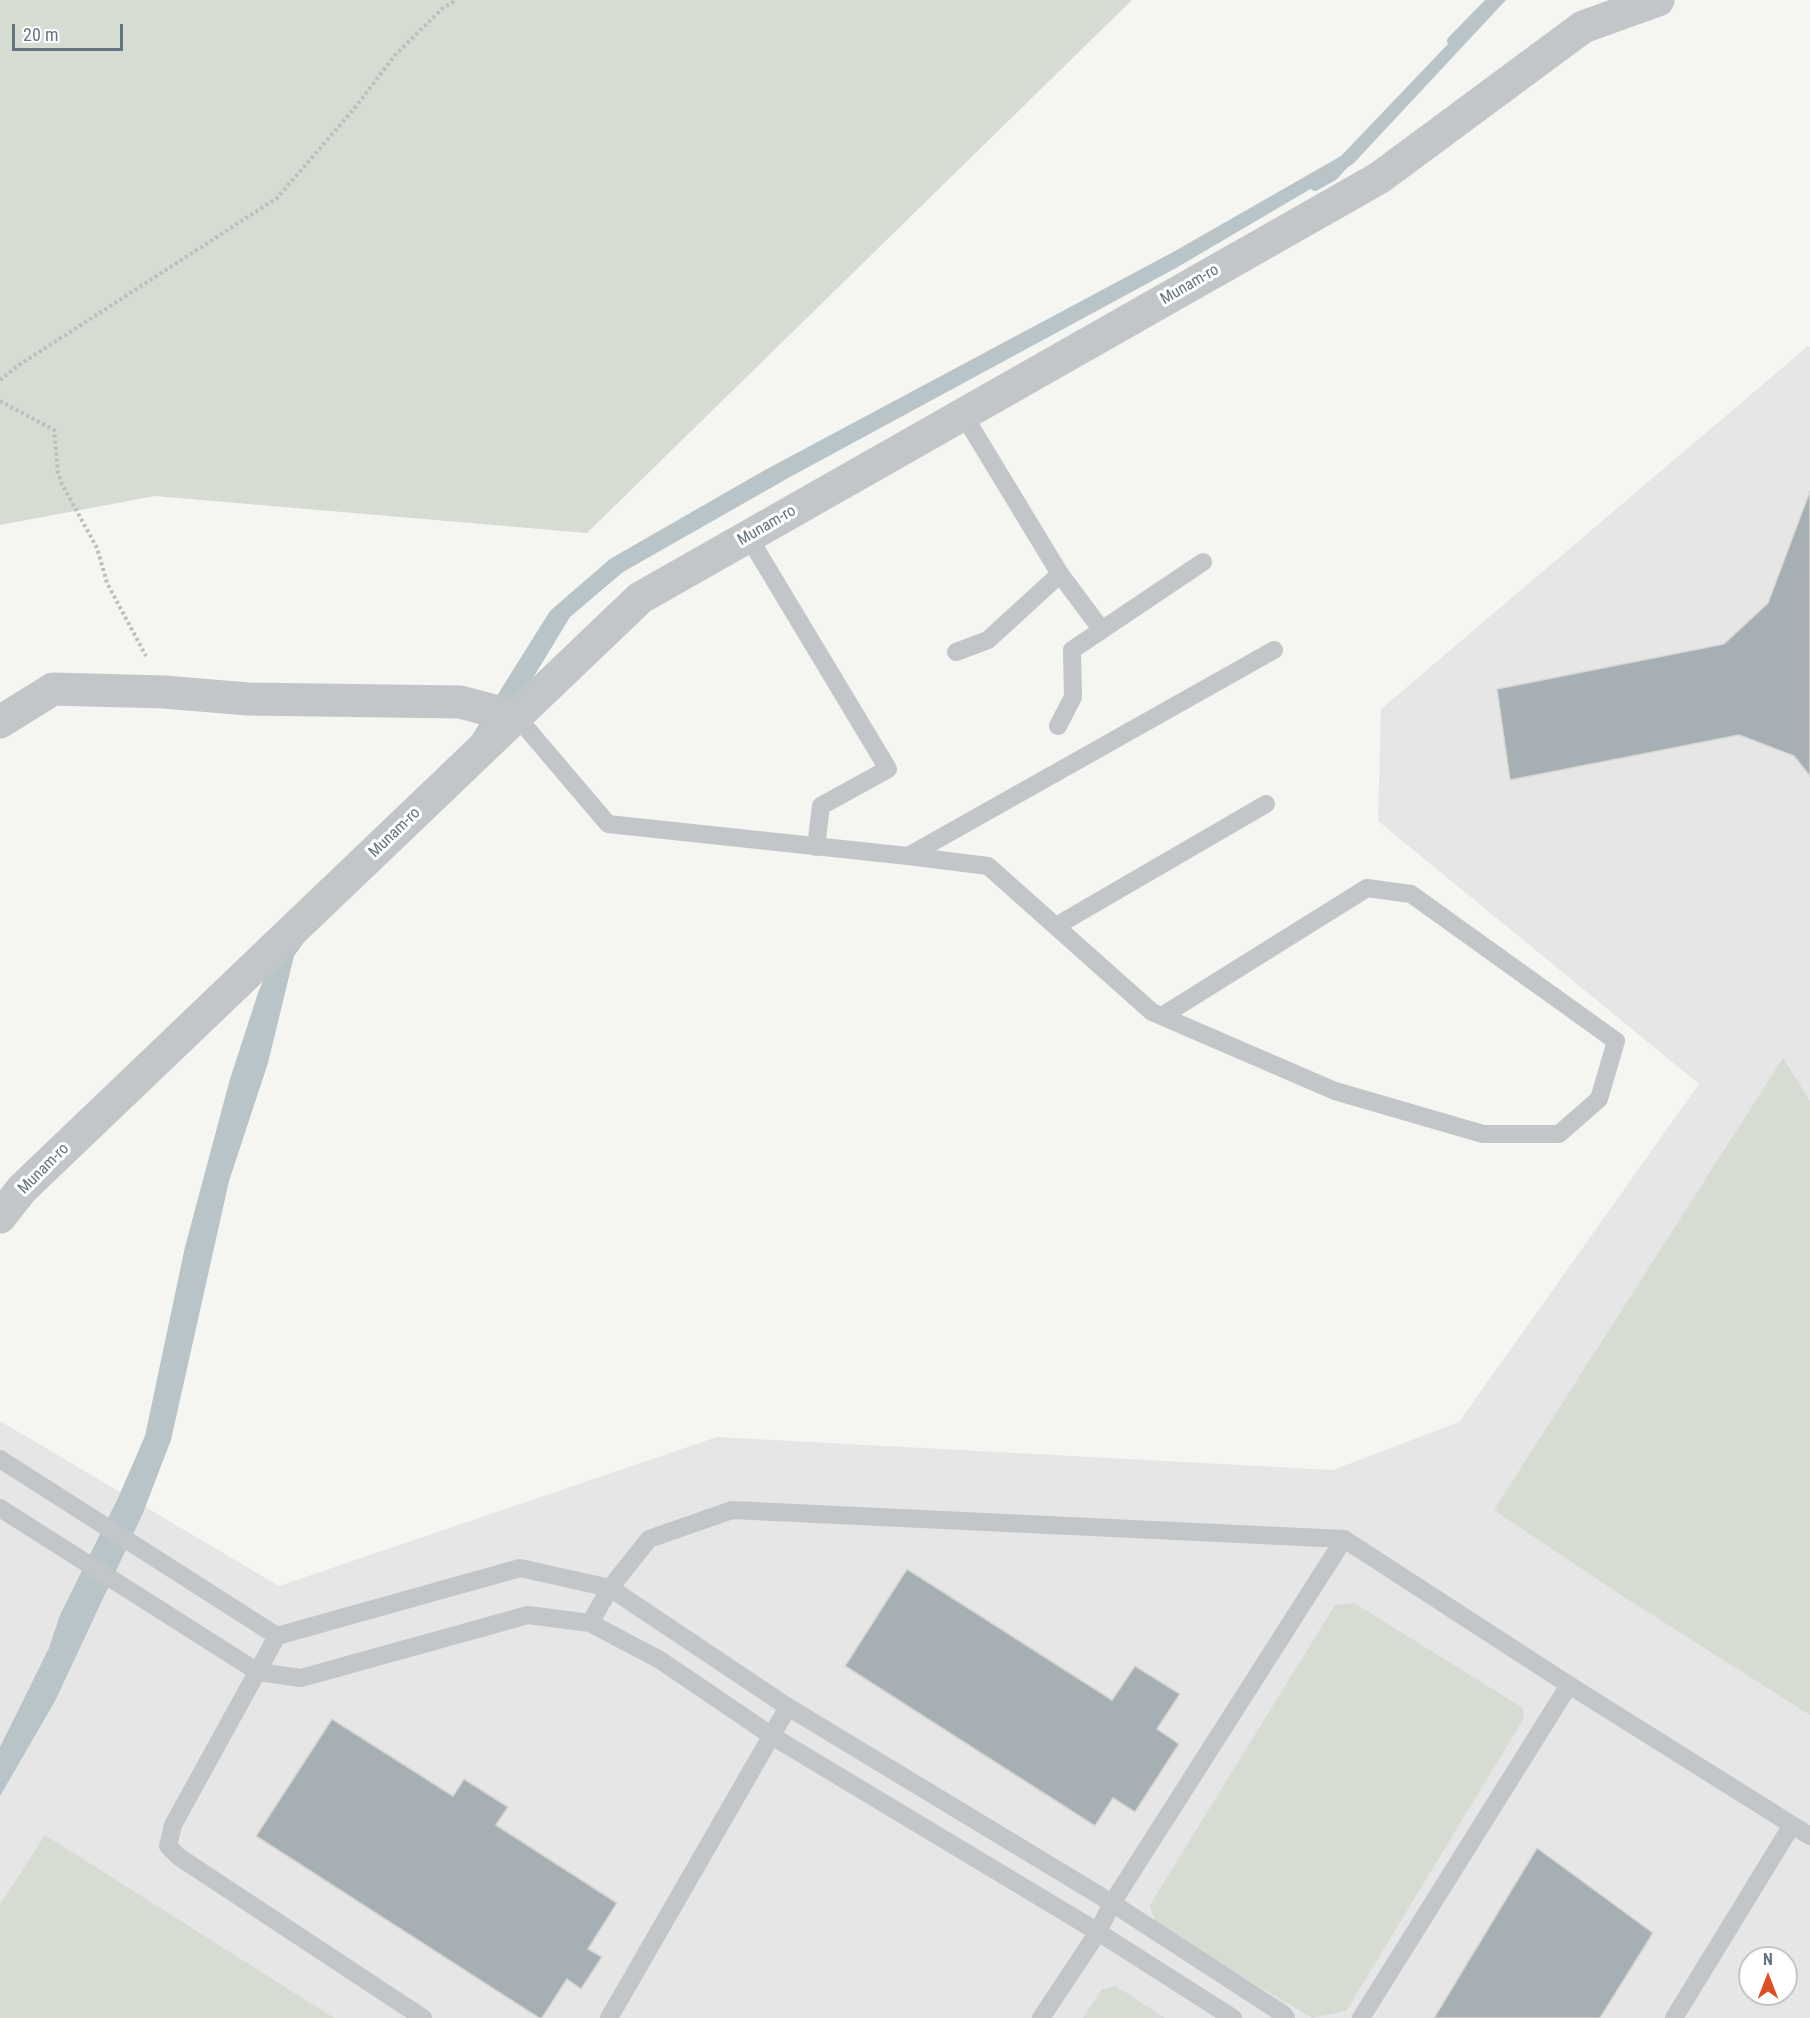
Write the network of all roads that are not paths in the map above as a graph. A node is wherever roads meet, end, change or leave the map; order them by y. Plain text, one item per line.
1 (1658, 0) edge
2 (963, 414) junction
3 (748, 536) junction
4 (1203, 562) dead end
5 (1060, 574) junction
6 (1101, 629) junction
7 (1274, 650) dead end
8 (956, 651) dead end
9 (517, 717) junction
10 (0, 722) edge
11 (1058, 726) dead end
12 (1266, 804) dead end
13 (816, 847) junction
14 (908, 856) junction
15 (1056, 926) junction
16 (1162, 1016) junction
17 (0, 1217) edge
18 (0, 1459) edge
19 (0, 1508) edge
20 (1344, 1539) junction
21 (610, 1588) junction
22 (590, 1623) junction
23 (278, 1636) junction
24 (258, 1672) junction
25 (1569, 1685) junction
26 (789, 1707) junction
27 (772, 1736) junction
28 (1792, 1825) junction
29 (1810, 1836) edge
30 (1112, 1903) junction
31 (1098, 1932) junction
32 (423, 2018) edge
33 (609, 2018) edge
34 (1041, 2018) edge
35 (1233, 2018) edge
36 (1286, 2018) edge
37 (1361, 2018) edge
38 (1674, 2018) edge

1 - 2 street, Munam-ro
2 - 3 street, Munam-ro
2 - 5 lane
3 - 9 street, Munam-ro
3 - 13 lane
4 - 6 lane
5 - 6 lane
5 - 8 lane
6 - 11 lane
7 - 14 lane
9 - 10 street
9 - 13 lane
9 - 17 street, Munam-ro
12 - 15 lane
13 - 14 lane
14 - 15 lane
15 - 16 lane
16 - 16 lane
18 - 23 lane
19 - 24 lane
20 - 21 lane
20 - 25 lane
20 - 30 lane
21 - 22 lane
21 - 23 lane
21 - 26 lane
22 - 24 lane
22 - 27 lane
23 - 24 lane
24 - 32 lane
25 - 28 lane
25 - 37 lane
26 - 27 lane
26 - 30 lane
27 - 31 lane
27 - 33 lane
28 - 29 lane
28 - 38 lane
30 - 31 lane
30 - 36 lane
31 - 34 lane
31 - 35 lane

